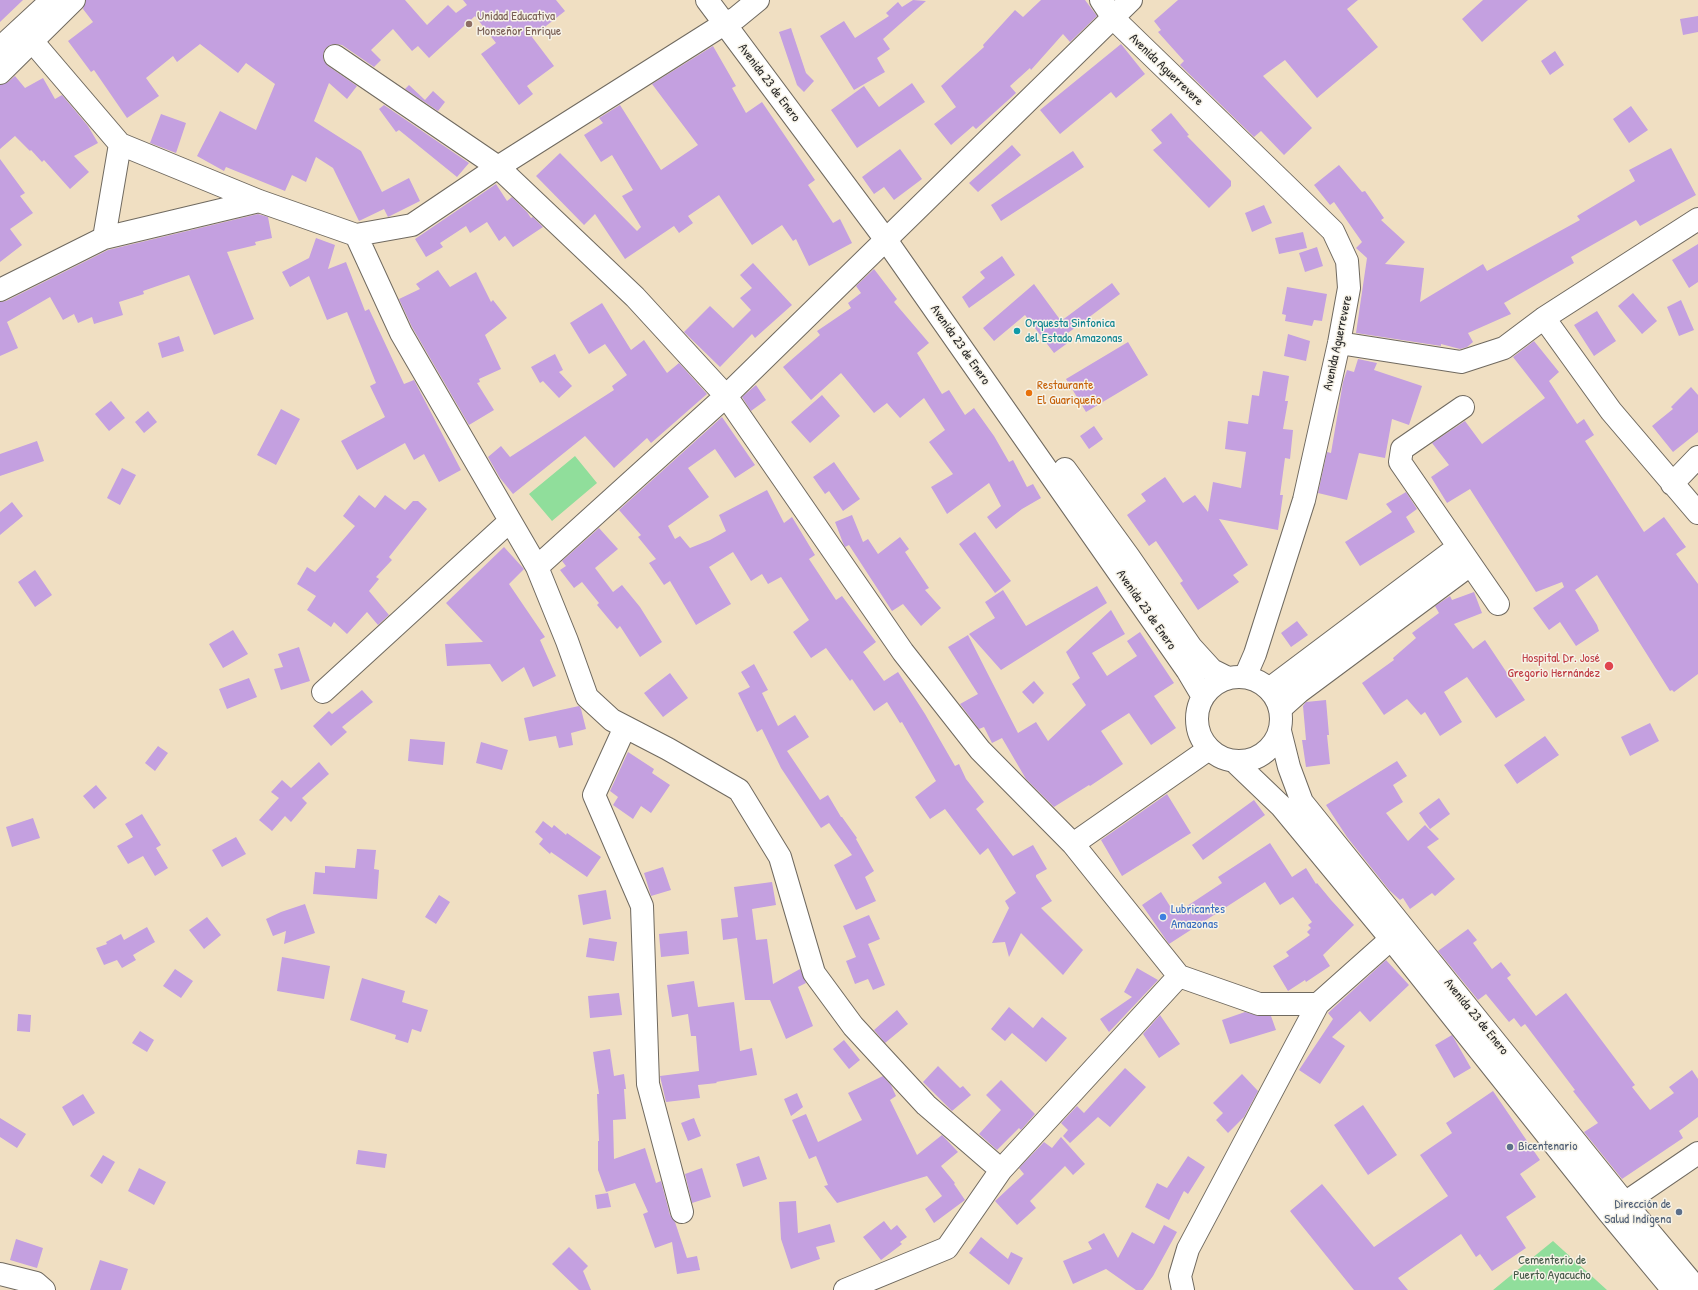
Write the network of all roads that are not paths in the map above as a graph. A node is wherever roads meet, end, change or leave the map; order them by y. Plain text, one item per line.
1 (52, 0) edge
2 (74, 0) edge
3 (707, 0) edge
4 (723, 0) edge
5 (758, 0) edge
6 (1101, 0) edge
7 (1131, 0) edge
8 (1113, 18) junction
9 (730, 21) junction
10 (32, 42) junction
11 (0, 48) edge
12 (335, 56) dead end
13 (0, 73) edge
14 (120, 144) junction
15 (498, 167) junction
16 (259, 201) junction
17 (1698, 219) edge
18 (356, 235) junction
19 (891, 235) junction
20 (104, 238) junction
21 (0, 290) edge
22 (1544, 318) junction
23 (1339, 343) junction
24 (726, 396) junction
25 (1463, 407) dead end
26 (1698, 457) edge
27 (1672, 484) junction
28 (1698, 513) edge
29 (510, 521) junction
30 (1464, 556) junction
31 (537, 566) junction
32 (1498, 604) dead end
33 (1236, 678) junction
34 (1269, 689) junction
35 (323, 692) dead end
36 (1203, 697) junction
37 (1280, 709) junction
38 (624, 727) junction
39 (1280, 731) junction
40 (1209, 749) junction
41 (1234, 761) junction
42 (1073, 844) junction
43 (1391, 939) junction
44 (1179, 976) junction
45 (1318, 1004) junction
46 (1698, 1152) edge
47 (1001, 1170) junction
48 (1617, 1208) junction
49 (682, 1212) dead end
50 (0, 1274) edge
51 (44, 1290) edge
52 (845, 1290) edge
53 (1183, 1290) edge
54 (1673, 1290) edge
55 (1698, 1290) edge

1 - 11 street
2 - 10 street
3 - 9 street, Avenida 23 de Enero
4 - 9 street, Avenida 23 de Enero
5 - 9 street
6 - 8 street, Avenida Aguerrevere
7 - 8 street
8 - 19 street
8 - 23 street, Avenida Aguerrevere
9 - 15 street
9 - 19 street, Avenida 23 de Enero
10 - 13 street
10 - 14 street
12 - 15 street
14 - 16 street
14 - 20 street
15 - 18 street
15 - 24 street
16 - 18 street
16 - 20 street
17 - 22 street
18 - 29 street
19 - 24 street
19 - 33 street, Avenida 23 de Enero
19 - 36 street, Avenida 23 de Enero
20 - 21 street
22 - 23 street
22 - 27 street
23 - 33 street, Avenida Aguerrevere
24 - 31 street
24 - 42 street
25 - 30 street
26 - 27 street
27 - 28 street
29 - 31 street
29 - 35 street
30 - 32 street
30 - 34 street
30 - 37 street
31 - 38 street
33 - 34 street, Avenida 23 de Enero
33 - 36 street, Avenida 23 de Enero
34 - 37 street, Avenida 23 de Enero
36 - 40 street, Avenida 23 de Enero
37 - 39 street, Avenida 23 de Enero
38 - 47 street
38 - 49 street
39 - 41 street, Avenida 23 de Enero
39 - 48 street, Avenida 23 de Enero
40 - 41 street, Avenida 23 de Enero
40 - 42 street
41 - 43 street, Avenida 23 de Enero
42 - 44 street
43 - 45 street
43 - 48 street, Avenida 23 de Enero
44 - 45 street
44 - 47 street
45 - 53 street
46 - 48 street
47 - 52 street
48 - 54 street, Avenida 23 de Enero
48 - 55 street, Avenida 23 de Enero
50 - 51 street

